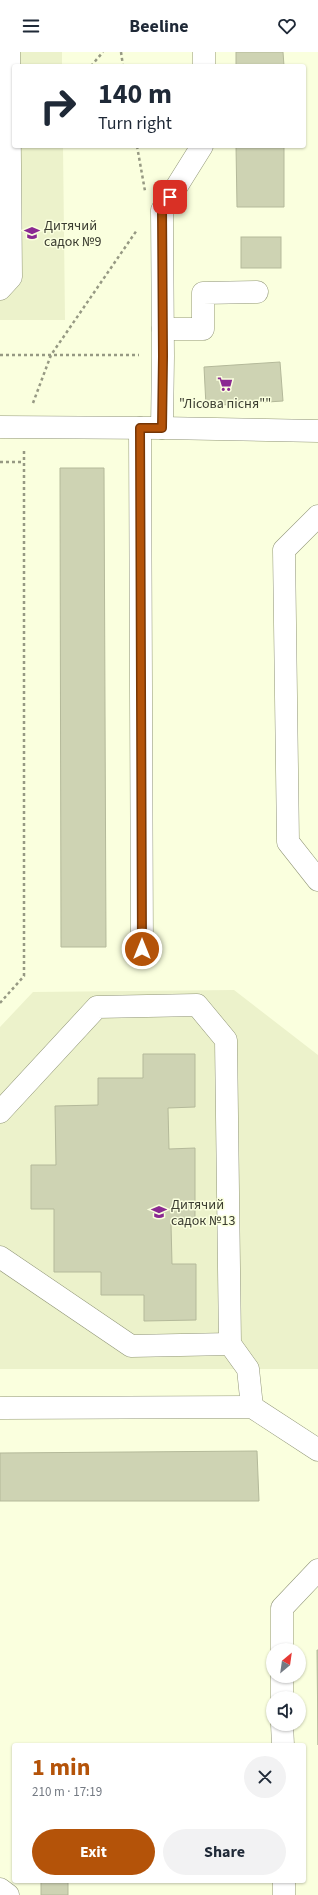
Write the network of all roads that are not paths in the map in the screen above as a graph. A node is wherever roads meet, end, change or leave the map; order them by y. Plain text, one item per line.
1 (9, 52) edge
2 (204, 52) edge
3 (204, 64) edge
4 (201, 148) edge
5 (0, 289) edge
6 (257, 292) dead end
7 (162, 330) junction
8 (0, 427) edge
9 (140, 428) junction
10 (162, 428) junction
11 (318, 431) edge
12 (318, 516) edge
13 (318, 880) edge
14 (142, 949) dead end
15 (0, 1112) edge
16 (0, 1257) edge
17 (230, 1344) junction
18 (252, 1407) junction
19 (0, 1408) edge
20 (318, 1450) edge
21 (318, 1570) edge
22 (282, 1643) edge
23 (282, 1731) edge
24 (283, 1743) edge
25 (284, 1883) edge
26 (0, 1889) edge
27 (8, 1895) edge
28 (284, 1895) edge

1 - 5 lane
2 - 3 lane
4 - 7 lane
6 - 7 lane
7 - 10 lane
8 - 9 lane
9 - 10 lane
9 - 14 lane
10 - 11 lane
12 - 13 lane
15 - 17 lane
16 - 17 lane
17 - 18 lane
18 - 19 lane
18 - 20 lane
21 - 22 lane
23 - 24 lane
25 - 28 lane
26 - 27 lane

